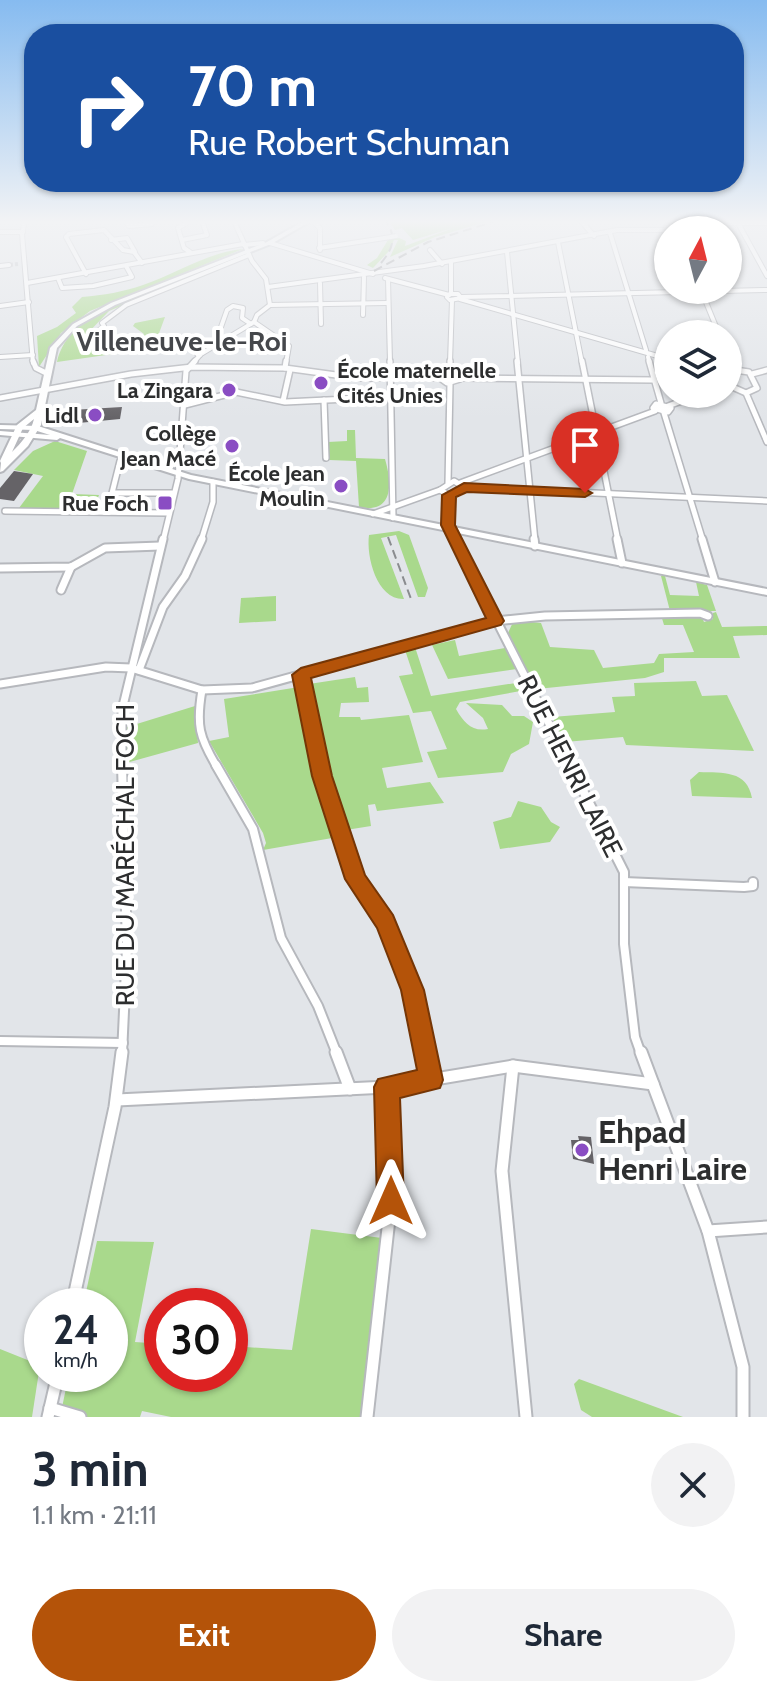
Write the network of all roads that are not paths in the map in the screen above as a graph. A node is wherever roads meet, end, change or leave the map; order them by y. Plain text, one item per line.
1 (27, 287) edge
2 (155, 287) edge
3 (164, 287) edge
4 (268, 287) edge
5 (320, 287) edge
6 (364, 287) edge
7 (388, 287) edge
8 (418, 287) edge
9 (451, 287) edge
10 (510, 287) edge
11 (567, 287) edge
12 (626, 287) edge
13 (742, 290) edge
14 (767, 290) edge
15 (654, 292) edge
16 (628, 293) junction
17 (568, 295) junction
18 (451, 296) junction
19 (511, 296) junction
20 (461, 298) junction
21 (29, 302) junction
22 (387, 303) junction
23 (321, 304) junction
24 (364, 304) junction
25 (270, 305) junction
26 (0, 306) edge
27 (512, 314) junction
28 (363, 315) dead end
29 (252, 323) junction
30 (321, 324) dead end
31 (221, 327) dead end
32 (97, 332) dead end
33 (194, 332) dead end
34 (575, 333) junction
35 (646, 353) junction
36 (33, 355) junction
37 (200, 355) junction
38 (654, 355) edge
39 (0, 357) edge
40 (188, 368) junction
41 (287, 369) junction
42 (767, 370) edge
43 (742, 372) edge
44 (450, 373) junction
45 (48, 374) junction
46 (389, 378) junction
47 (403, 378) junction
48 (440, 378) junction
49 (460, 378) junction
50 (519, 379) junction
51 (586, 380) junction
52 (653, 380) junction
53 (758, 381) junction
54 (654, 383) edge
55 (450, 384) junction
56 (390, 386) junction
57 (44, 390) junction
58 (742, 391) edge
59 (746, 393) junction
60 (369, 397) junction
61 (390, 397) junction
62 (0, 398) edge
63 (324, 400) junction
64 (283, 401) junction
65 (185, 405) junction
66 (654, 406) edge
67 (669, 408) edge
68 (40, 411) junction
69 (655, 411) junction
70 (664, 413) junction
71 (0, 430) edge
72 (18, 431) junction
73 (32, 432) junction
74 (595, 432) junction
75 (767, 442) edge
76 (326, 458) dead end
77 (526, 458) junction
78 (120, 461) dead end
79 (1, 468) edge
80 (177, 473) junction
81 (213, 482) junction
82 (448, 483) junction
83 (462, 485) junction
84 (440, 490) junction
85 (529, 490) junction
86 (172, 493) junction
87 (609, 494) junction
88 (449, 495) junction
89 (689, 497) junction
90 (767, 501) edge
91 (393, 507) junction
92 (5, 511) dead end
93 (167, 513) junction
94 (373, 514) junction
95 (393, 518) junction
96 (451, 529) junction
97 (535, 541) junction
98 (160, 546) junction
99 (622, 563) junction
100 (71, 567) junction
101 (1, 571) edge
102 (715, 582) junction
103 (61, 590) dead end
104 (767, 592) edge
105 (708, 616) dead end
106 (495, 621) junction
107 (135, 669) junction
108 (301, 675) junction
109 (0, 684) edge
110 (202, 690) junction
111 (624, 882) junction
112 (753, 882) dead end
113 (0, 1041) edge
114 (123, 1043) junction
115 (513, 1066) junction
116 (431, 1080) junction
117 (653, 1084) junction
118 (387, 1087) junction
119 (350, 1089) junction
120 (117, 1100) junction
121 (767, 1227) edge
122 (708, 1231) junction
123 (76, 1288) edge
124 (54, 1392) edge
125 (49, 1413) edge
126 (80, 1417) edge
127 (367, 1417) edge
128 (526, 1417) edge
129 (743, 1417) edge

1 - 21 street
2 - 45 main road
3 - 32 street
4 - 25 street
5 - 23 street
6 - 24 street
7 - 22 street
8 - 18 street
9 - 18 street
10 - 19 street
11 - 17 street
12 - 16 street
13 - 14 street
15 - 16 street
16 - 17 street
16 - 35 street
17 - 19 street
17 - 34 street
18 - 20 street
18 - 44 street
19 - 20 street
19 - 27 street
20 - 27 street
21 - 26 street
21 - 36 street
22 - 24 street
22 - 46 street
23 - 24 street
23 - 25 street
23 - 30 street
24 - 28 street
25 - 29 street
27 - 34 street
27 - 50 street
29 - 31 street
29 - 37 street
29 - 41 street
33 - 37 street
34 - 35 street
34 - 51 street
35 - 38 street
35 - 52 street
36 - 39 street
36 - 45 street
37 - 40 street
40 - 41 street
40 - 57 street
40 - 65 street, RUE DU MARÉCHAL FOCH
41 - 46 street
41 - 64 street
42 - 53 street
43 - 53 street
44 - 48 street
44 - 49 street
45 - 57 main road
46 - 47 street
46 - 56 street
47 - 48 street
47 - 56 street
48 - 55 street
49 - 50 street
49 - 55 street
50 - 51 street
50 - 77 street
51 - 52 street
51 - 74 street
52 - 54 street
53 - 59 street
55 - 82 street
56 - 60 street
56 - 61 street
57 - 62 street
57 - 68 main road
58 - 59 street
59 - 75 street
60 - 61 street
60 - 63 street
61 - 91 street
63 - 64 street
63 - 76 street
64 - 65 street
65 - 80 street, RUE DU MARÉCHAL FOCH
66 - 69 street
67 - 70 street
68 - 72 main road
68 - 73 main road
69 - 70 street
69 - 74 street
70 - 89 street
71 - 72 main road
72 - 73 main road
72 - 79 main road
73 - 79 main road
73 - 80 main road
74 - 77 street
74 - 87 street
77 - 83 street
77 - 85 street
78 - 86 street
80 - 81 main road
80 - 86 street, RUE DU MARÉCHAL FOCH
81 - 94 main road
81 - 107 street
82 - 83 street
82 - 84 street
83 - 85 street
83 - 88 street
84 - 88 street
84 - 91 street
85 - 87 street
85 - 97 street
86 - 93 street, RUE DU MARÉCHAL FOCH
87 - 89 street
87 - 99 street
88 - 96 street, RUE HENRI LAIRE
89 - 90 street
89 - 102 street
91 - 94 street
91 - 95 street
92 - 93 street
93 - 98 street, RUE DU MARÉCHAL FOCH
94 - 95 main road
95 - 96 main road
96 - 97 main road
96 - 106 street, RUE HENRI LAIRE
97 - 99 main road
98 - 100 street
98 - 107 street, RUE DU MARÉCHAL FOCH
99 - 102 main road
100 - 101 street
100 - 103 street
102 - 104 main road
105 - 106 street
106 - 108 street
106 - 111 street, RUE HENRI LAIRE
107 - 109 street
107 - 110 street
107 - 114 street, RUE DU MARÉCHAL FOCH
108 - 110 street
108 - 116 street
110 - 119 street
111 - 112 street
111 - 117 street, RUE HENRI LAIRE
113 - 114 street
114 - 120 street, RUE DU MARÉCHAL FOCH
115 - 116 street
115 - 117 street
115 - 128 street
116 - 118 street
117 - 122 street, RUE HENRI LAIRE
118 - 119 street
118 - 127 street
119 - 120 street
120 - 123 street, RUE DU MARÉCHAL FOCH
121 - 122 street
122 - 129 street, RUE HENRI LAIRE
124 - 125 street
125 - 126 street

